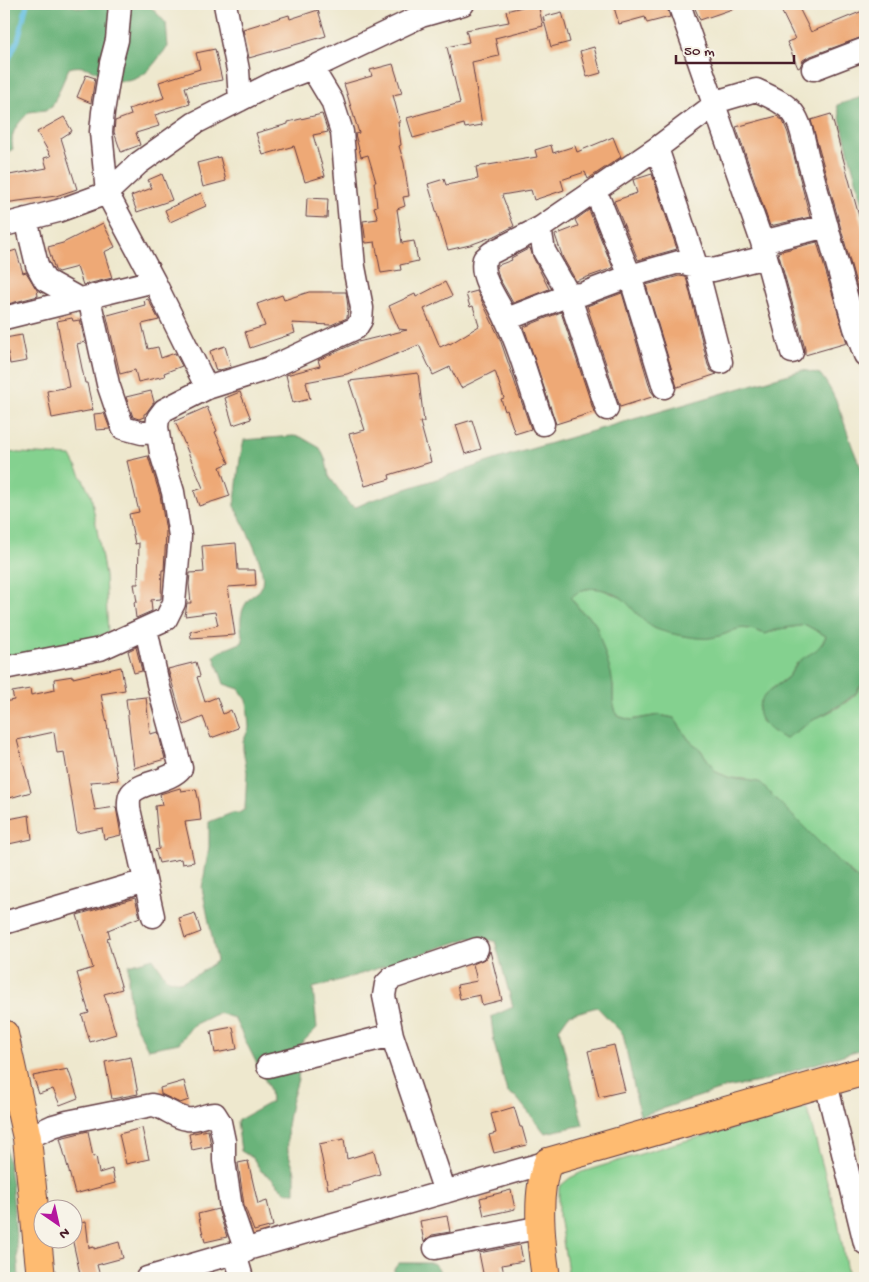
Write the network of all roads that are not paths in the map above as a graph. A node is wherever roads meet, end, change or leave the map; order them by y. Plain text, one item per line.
1 (120, 4) edge
2 (225, 4) edge
3 (463, 4) edge
4 (679, 4) edge
5 (865, 49) edge
6 (312, 68) junction
7 (813, 69) dead end
8 (240, 100) junction
9 (714, 105) junction
10 (656, 148) junction
11 (597, 189) junction
12 (107, 194) junction
13 (26, 220) junction
14 (4, 225) edge
15 (827, 226) junction
16 (540, 228) junction
17 (764, 250) junction
18 (696, 265) junction
19 (630, 276) junction
20 (154, 281) junction
21 (569, 295) junction
22 (85, 299) junction
23 (858, 308) edge
24 (4, 318) edge
25 (507, 319) junction
26 (792, 352) dead end
27 (865, 355) edge
28 (721, 362) dead end
29 (664, 387) dead end
30 (207, 388) junction
31 (607, 409) dead end
32 (543, 424) dead end
33 (157, 431) junction
34 (146, 629) junction
35 (4, 668) edge
36 (145, 881) junction
37 (153, 916) dead end
38 (4, 923) edge
39 (476, 948) dead end
40 (4, 1034) edge
41 (392, 1035) junction
42 (268, 1066) dead end
43 (865, 1071) edge
44 (826, 1083) junction
45 (27, 1138) junction
46 (548, 1162) junction
47 (445, 1192) junction
48 (541, 1227) junction
49 (865, 1243) edge
50 (435, 1248) dead end
51 (241, 1252) junction
52 (41, 1278) edge
53 (147, 1278) edge
54 (242, 1278) edge
55 (546, 1278) edge

1 - 12 street
2 - 8 street
3 - 6 street
4 - 9 street
5 - 7 street
6 - 8 street
6 - 30 street
8 - 12 street
9 - 10 street
9 - 15 street
9 - 17 street
10 - 11 street
10 - 18 street
11 - 16 street
11 - 19 street
12 - 13 street
12 - 20 street
13 - 14 street
13 - 22 street
15 - 17 street
15 - 23 street
16 - 21 street
16 - 25 street
17 - 18 street
17 - 26 street
18 - 19 street
18 - 28 street
19 - 21 street
19 - 29 street
20 - 22 street
20 - 30 street
21 - 25 street
21 - 31 street
22 - 24 street
22 - 33 street
23 - 27 street
25 - 32 street
30 - 33 street
33 - 34 street
34 - 35 street
34 - 36 street
36 - 37 street
36 - 38 street
39 - 41 street
40 - 45 main road
41 - 42 street
41 - 47 street
43 - 44 main road
44 - 46 main road
44 - 49 street
45 - 51 street
45 - 52 main road
46 - 47 street
46 - 48 main road
47 - 51 street
48 - 50 street
48 - 55 main road
51 - 53 street
51 - 54 street

